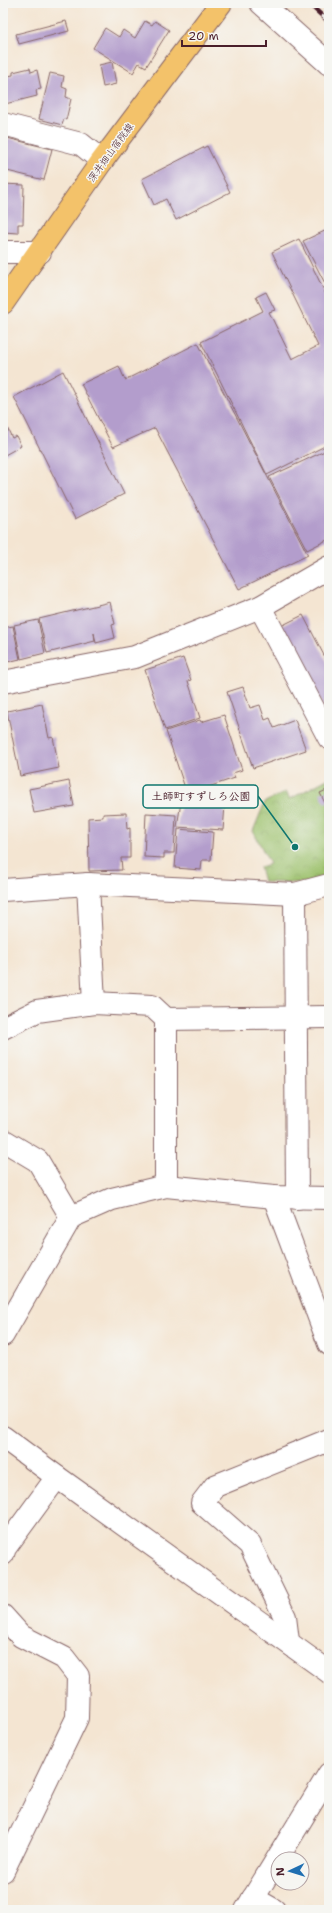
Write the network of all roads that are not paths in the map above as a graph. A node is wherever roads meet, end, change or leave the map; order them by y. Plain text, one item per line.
1 (221, 3) edge
2 (261, 3) edge
3 (329, 64) edge
4 (3, 124) edge
5 (102, 161) junction
6 (3, 252) edge
7 (40, 252) junction
8 (3, 303) edge
9 (329, 567) edge
10 (260, 607) junction
11 (3, 682) edge
12 (329, 738) edge
13 (88, 884) junction
14 (329, 885) edge
15 (3, 890) edge
16 (295, 894) junction
17 (94, 1003) junction
18 (297, 1017) junction
19 (329, 1017) edge
20 (166, 1019) junction
21 (3, 1028) edge
22 (3, 1140) edge
23 (166, 1186) junction
24 (274, 1197) junction
25 (298, 1198) junction
26 (329, 1198) edge
27 (71, 1217) junction
28 (3, 1335) edge
29 (329, 1344) edge
30 (3, 1436) edge
31 (329, 1440) edge
32 (57, 1477) junction
33 (3, 1554) edge
34 (3, 1616) edge
35 (288, 1641) junction
36 (329, 1672) edge
37 (329, 1774) edge
38 (3, 1871) edge
39 (249, 1904) edge
40 (274, 1910) edge

1 - 5 main road, 深井畑山宿院線
2 - 3 street
4 - 5 street
5 - 7 main road, 深井畑山宿院線
6 - 7 street
7 - 8 main road, 深井畑山宿院線
9 - 10 street
10 - 11 street
10 - 12 street
13 - 15 street
13 - 16 street
13 - 17 street
14 - 16 street
16 - 18 street
17 - 20 street
17 - 21 street
18 - 19 street
18 - 20 street
18 - 25 street
20 - 23 street
22 - 27 street
23 - 24 street
23 - 27 street
24 - 25 street
24 - 29 street
25 - 26 street
27 - 28 street
30 - 32 street
31 - 35 street
32 - 33 street
32 - 35 street
34 - 38 street
35 - 36 street
37 - 39 street
39 - 40 street

